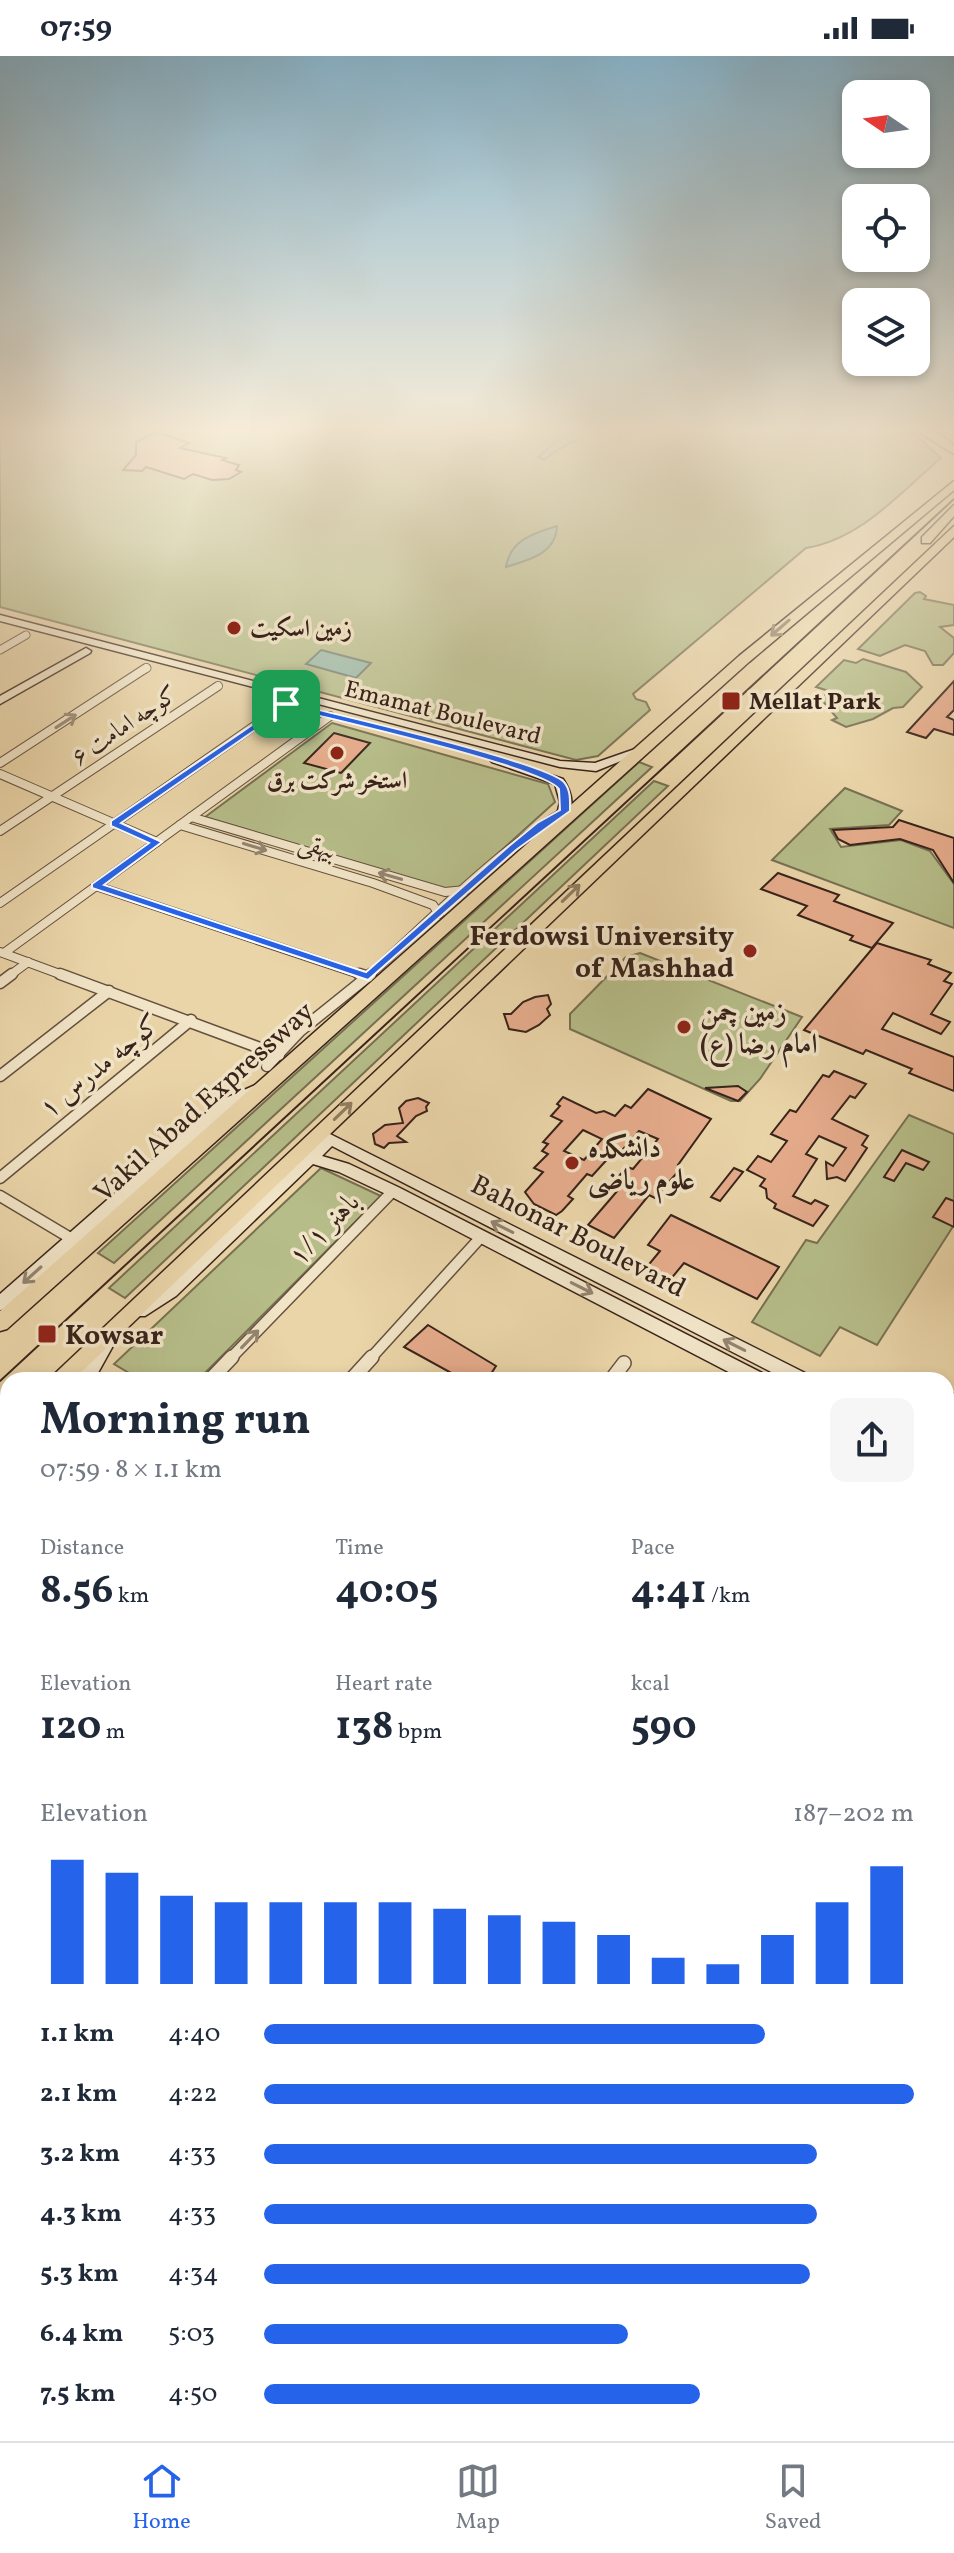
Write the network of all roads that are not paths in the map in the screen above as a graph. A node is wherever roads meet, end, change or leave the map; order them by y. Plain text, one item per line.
1 (878, 537) edge
2 (892, 537) edge
3 (928, 537) edge
4 (946, 537) edge
5 (954, 540) edge
6 (839, 577) junction
7 (889, 592) junction
8 (0, 618) edge
9 (0, 628) edge
10 (26, 635) junction
11 (0, 650) edge
12 (86, 651) junction
13 (147, 668) junction
14 (218, 686) junction
15 (0, 701) edge
16 (286, 704) junction
17 (330, 716) junction
18 (642, 750) junction
19 (0, 763) edge
20 (560, 764) junction
21 (0, 774) edge
22 (548, 777) junction
23 (52, 797) junction
24 (191, 817) junction
25 (563, 817) junction
26 (114, 824) junction
27 (180, 825) junction
28 (0, 831) edge
29 (157, 842) junction
30 (298, 849) junction
31 (289, 858) junction
32 (96, 886) junction
33 (466, 890) junction
34 (445, 892) junction
35 (0, 903) edge
36 (433, 905) junction
37 (439, 914) junction
38 (2, 953) edge
39 (28, 962) junction
40 (368, 977) junction
41 (0, 983) edge
42 (109, 991) junction
43 (191, 1020) junction
44 (279, 1055) junction
45 (0, 1076) edge
46 (266, 1076) junction
47 (355, 1154) junction
48 (310, 1158) junction
49 (344, 1168) junction
50 (0, 1178) edge
51 (393, 1191) junction
52 (0, 1196) edge
53 (270, 1197) junction
54 (248, 1201) junction
55 (481, 1237) junction
56 (72, 1239) junction
57 (549, 1250) junction
58 (536, 1265) junction
59 (0, 1304) edge
60 (124, 1319) junction
61 (0, 1323) edge
62 (624, 1363) dead end
63 (68, 1372) edge
64 (89, 1372) edge
65 (218, 1372) edge
66 (358, 1372) edge
67 (617, 1372) edge
68 (744, 1372) edge
69 (787, 1372) edge

1 - 6 highway
2 - 6 highway, Vakil Abad Expressway
3 - 7 highway
4 - 7 highway
5 - 7 highway
6 -> 18 highway, Vakil Abad Expressway
54 -> 7 highway
8 - 20 main road, Emamat Boulevard
9 - 10 main road, Emamat Boulevard
10 - 11 street
10 - 12 main road, Emamat Boulevard
12 - 13 main road, Emamat Boulevard
12 - 15 main road
13 - 14 main road, Emamat Boulevard
19 -> 13 street
14 - 16 main road, Emamat Boulevard
14 - 23 street, کوچه امامت ۶
16 - 17 main road, Emamat Boulevard
16 - 26 street
17 - 22 main road, Emamat Boulevard
17 - 24 street
18 - 20 main road, Emamat Boulevard
18 - 25 highway, Vakil Abad Expressway
20 - 22 main road
21 - 23 street
22 - 25 main road, Emamat Boulevard
23 - 26 street
23 - 28 street, کوچه امامت ۶
24 - 27 street
24 - 30 street, بیهقی
25 - 33 street
25 - 46 highway, Vakil Abad Expressway
26 - 29 street
26 - 35 street
27 - 29 street
27 -> 31 street, بیهقی
29 - 32 street
30 - 31 street
34 -> 30 street, بیهقی
31 - 36 street, بیهقی
32 - 38 street
32 - 40 street
33 - 34 street
33 - 37 street
34 - 36 street
36 - 37 street
37 - 40 street
38 - 39 street
39 - 41 street
39 - 42 street
40 - 44 street
42 - 43 street
42 - 45 street
43 - 44 street
43 - 50 street, کوچه مدرس ۱
44 - 46 street
46 - 56 main road
46 - 61 highway, Vakil Abad Expressway
47 - 48 main road, Bahonar Boulevard
47 - 49 main road
57 -> 47 main road, Bahonar Boulevard
48 - 49 main road, Bahonar Boulevard
48 - 53 main road
49 - 51 main road, Bahonar Boulevard
51 - 55 main road, Bahonar Boulevard
65 -> 51 street, باهنر ۱/۱
52 - 56 street
53 - 54 highway
53 - 60 main road
54 - 60 highway
55 - 58 main road, Bahonar Boulevard
55 - 66 street
56 -> 59 main road
57 - 58 main road
69 -> 57 main road, Bahonar Boulevard
58 -> 68 main road, Bahonar Boulevard
60 - 63 highway
60 - 64 main road
62 - 67 street

